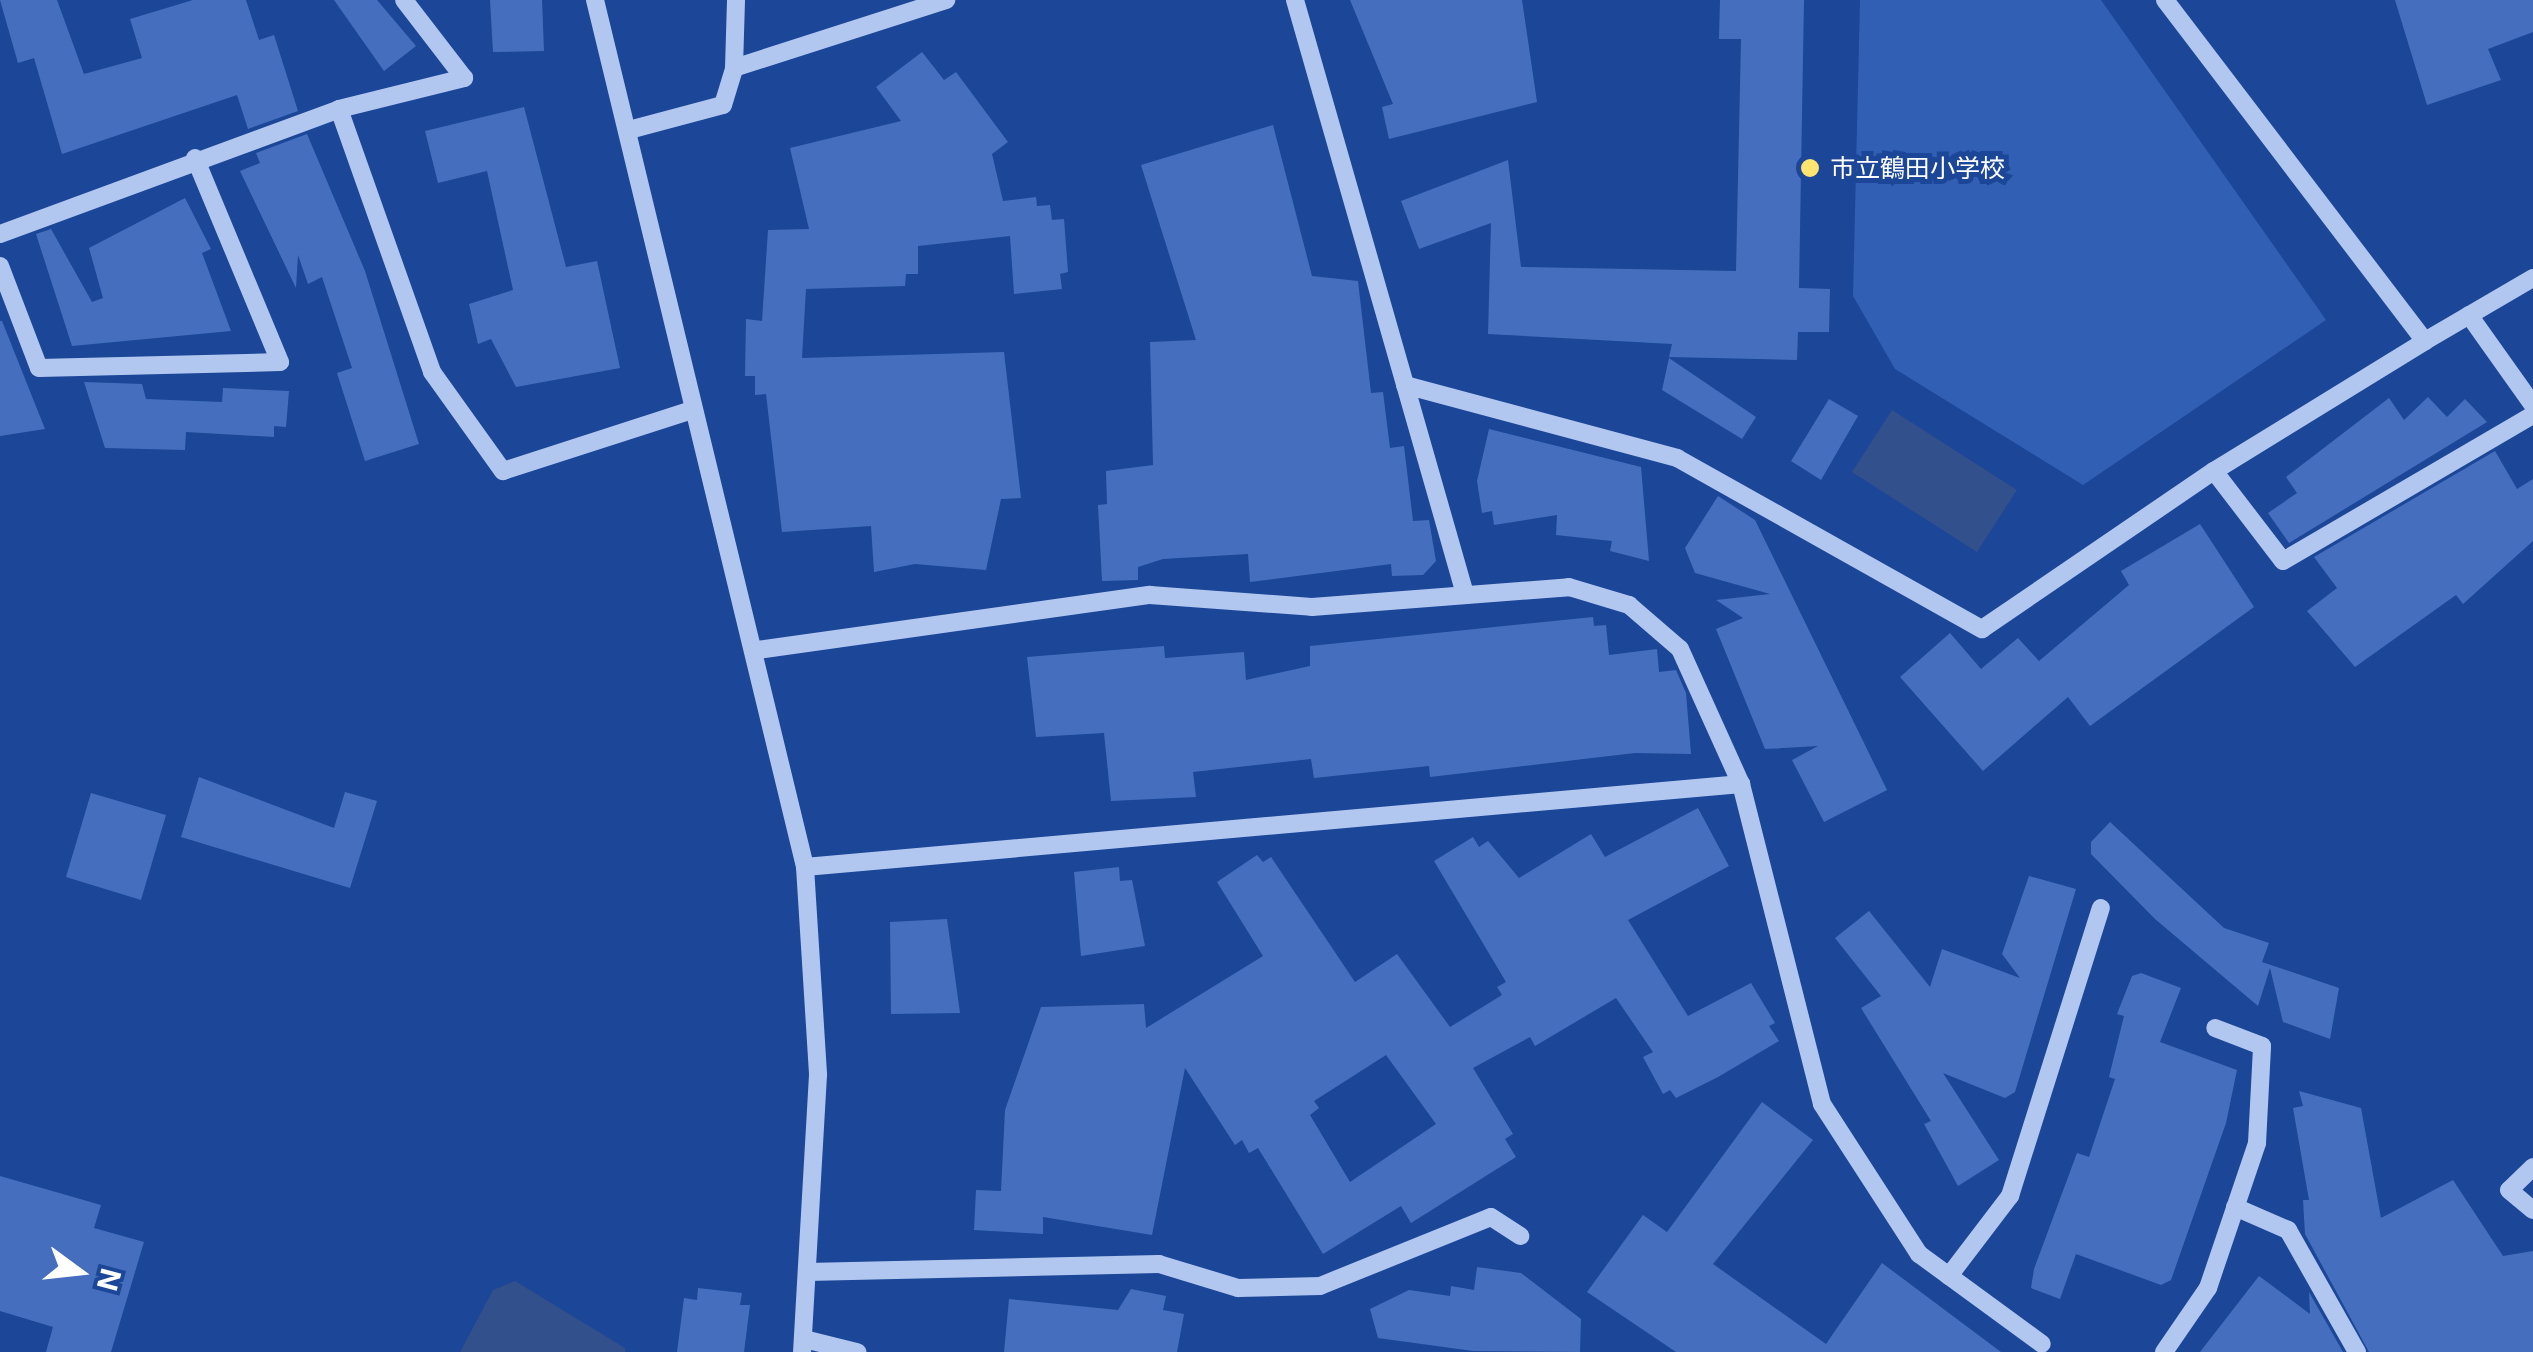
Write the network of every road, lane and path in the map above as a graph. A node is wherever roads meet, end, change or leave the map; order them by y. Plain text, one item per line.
1 (404, 0) edge
2 (595, 0) edge
3 (736, 0) edge
4 (946, 0) edge
5 (1295, 0) edge
6 (2165, 0) edge
7 (734, 68) junction
8 (339, 109) junction
9 (629, 130) junction
10 (194, 158) junction
11 (0, 234) edge
12 (0, 266) edge
13 (2533, 278) edge
14 (2469, 315) junction
15 (2425, 342) junction
16 (1405, 386) junction
17 (2533, 405) edge
18 (692, 410) junction
19 (2533, 415) edge
20 (2214, 471) junction
21 (1465, 594) junction
22 (758, 650) junction
23 (1741, 784) junction
24 (804, 867) junction
25 (2101, 908) dead end
26 (2215, 1028) dead end
27 (2533, 1167) edge
28 (2235, 1207) junction
29 (2533, 1210) edge
30 (1520, 1236) dead end
31 (808, 1272) junction
32 (1949, 1276) junction
33 (803, 1345) edge
34 (2044, 1350) edge
35 (857, 1352) edge
36 (2164, 1352) edge
37 (2357, 1352) edge

1 - 8 street
2 - 9 street
3 - 7 street
4 - 7 street
5 - 16 street
6 - 15 street
7 - 9 street
8 - 10 street
8 - 18 street
9 - 18 street
10 - 11 street
10 - 12 street
13 - 14 street
14 - 15 street
14 - 17 street
15 - 20 street
16 - 20 street
16 - 21 street
18 - 22 street
19 - 20 street
21 - 22 street
21 - 23 street
22 - 24 street
23 - 24 street
23 - 32 street
24 - 31 street
25 - 32 street
26 - 28 street
27 - 29 street
28 - 36 street
28 - 37 street
30 - 31 street
31 - 33 street
32 - 34 street
33 - 35 street

